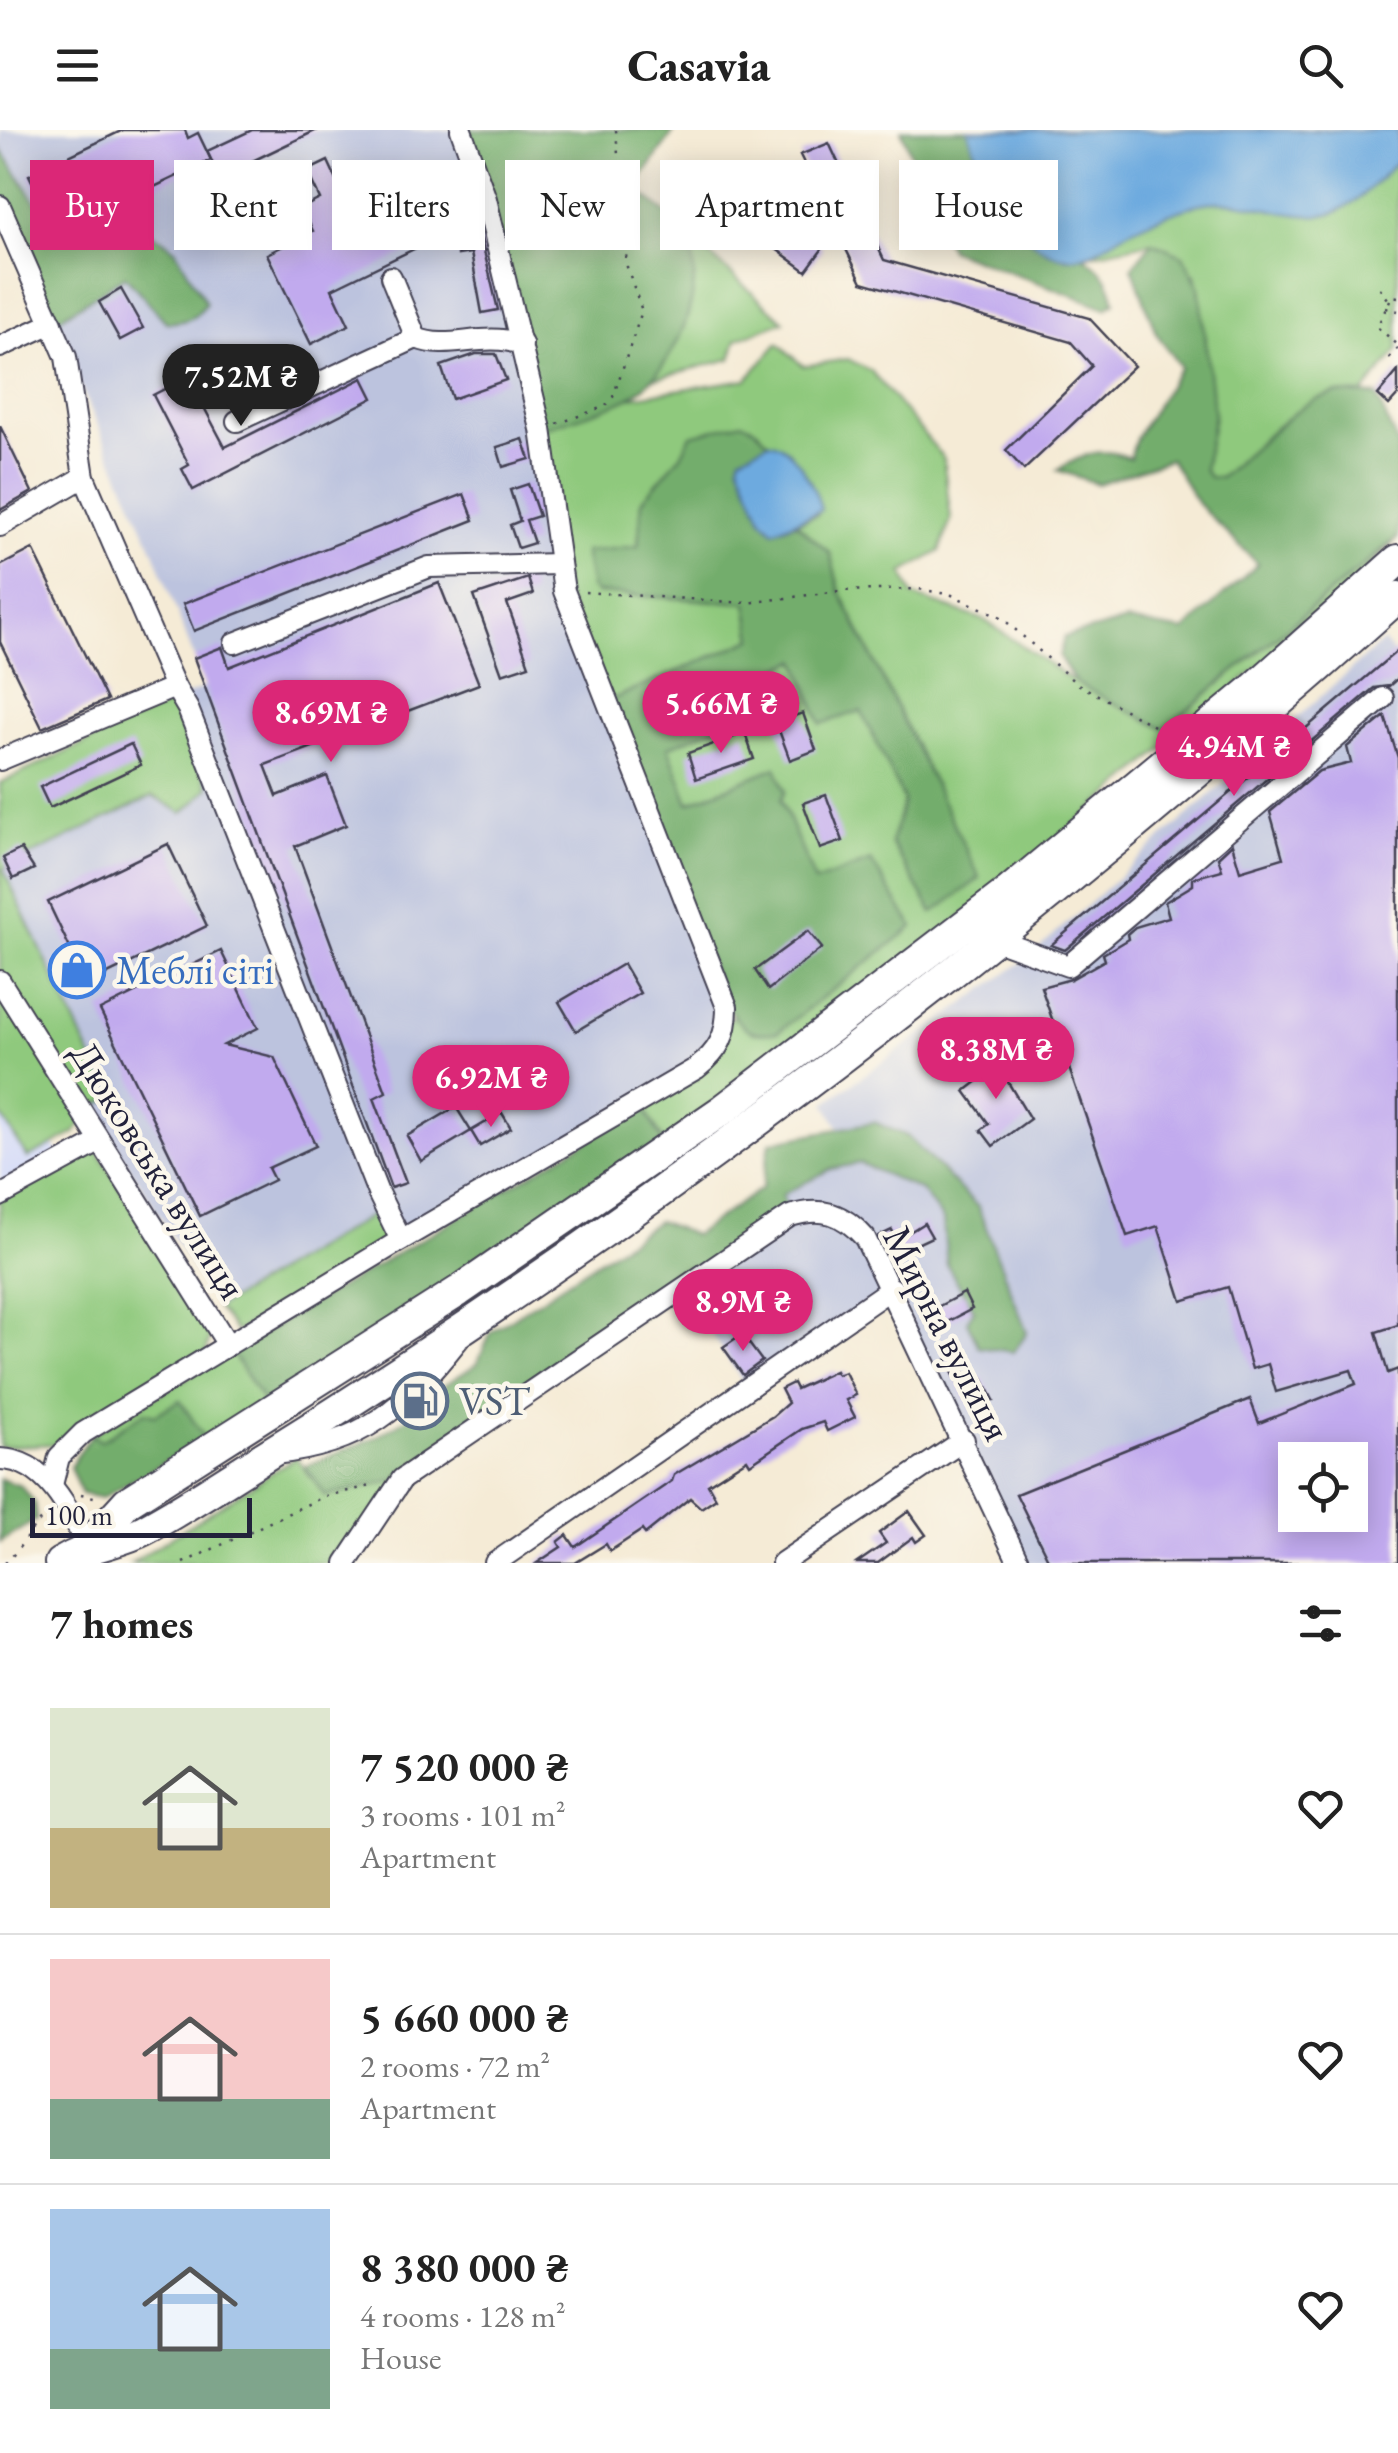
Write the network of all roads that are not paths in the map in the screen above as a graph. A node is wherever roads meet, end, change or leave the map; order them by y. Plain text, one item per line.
1 (460, 130) edge
2 (0, 206) edge
3 (391, 277) dead end
4 (52, 323) junction
5 (416, 338) junction
6 (522, 344) junction
7 (0, 347) edge
8 (237, 421) dead end
9 (84, 478) junction
10 (0, 526) edge
11 (1398, 560) edge
12 (558, 564) junction
13 (1398, 597) edge
14 (236, 643) dead end
15 (174, 688) junction
16 (1383, 698) dead end
17 (0, 760) edge
18 (996, 940) junction
19 (0, 981) edge
20 (99, 1142) junction
21 (0, 1196) edge
22 (401, 1240) junction
23 (892, 1288) junction
24 (228, 1346) junction
25 (964, 1440) junction
26 (0, 1459) edge
27 (52, 1485) junction
28 (91, 1555) edge
29 (60, 1563) edge
30 (346, 1563) edge
31 (495, 1563) edge
32 (782, 1563) edge
33 (1019, 1563) edge

1 - 6 street
2 - 4 street
3 - 5 street
4 - 7 street
4 - 9 street
5 - 6 street
5 - 8 street
6 - 12 street
9 - 10 street
9 - 15 street
11 - 28 highway
12 - 14 street
12 - 22 street
13 - 18 highway
15 - 17 street
15 - 22 street
16 - 18 street
18 - 28 highway
19 - 20 street, Дюковська вулиця
20 - 21 street
20 - 24 street, Дюковська вулиця
22 - 24 street
23 - 25 street, Мирна вулиця
23 - 30 street, Мирна вулиця
23 - 31 street
24 - 27 street
25 - 32 street
25 - 33 street, Мирна вулиця
26 - 27 street
27 - 28 street
28 - 29 highway

